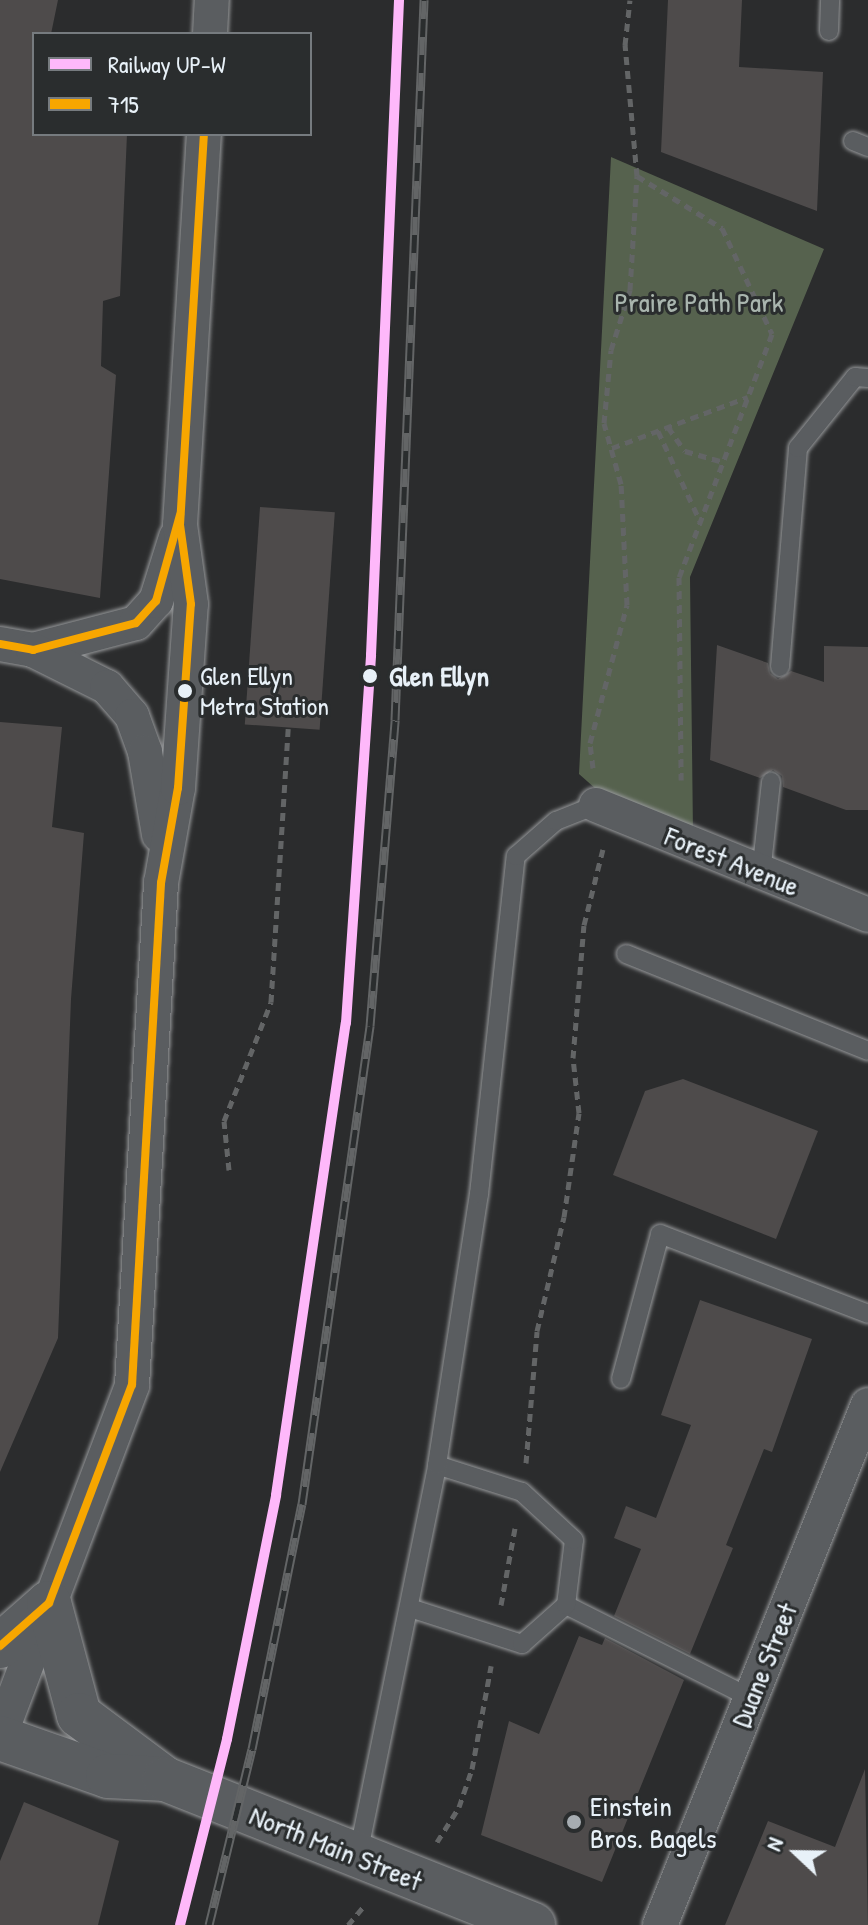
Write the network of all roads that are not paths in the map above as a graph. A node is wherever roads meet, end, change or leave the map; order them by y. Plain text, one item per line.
1 (212, 0) edge
2 (830, 0) edge
3 (829, 31) dead end
4 (210, 32) edge
5 (204, 136) edge
6 (868, 378) edge
7 (180, 525) junction
8 (16, 647) edge
9 (780, 667) dead end
10 (771, 782) dead end
11 (596, 805) joint
12 (761, 874) junction
13 (161, 883) junction
14 (868, 915) edge
15 (626, 954) dead end
16 (868, 1051) edge
17 (868, 1314) edge
18 (621, 1379) dead end
19 (868, 1405) edge
20 (437, 1465) junction
21 (49, 1603) junction
22 (566, 1605) junction
23 (410, 1608) junction
24 (0, 1646) edge
25 (751, 1698) junction
26 (0, 1736) edge
27 (165, 1779) junction
28 (357, 1856) junction
29 (533, 1925) edge
30 (660, 1925) edge

1 - 4 street
2 - 3 lane
5 - 7 street
6 - 9 lane
7 - 8 street
7 - 13 street
8 - 13 street
10 - 12 lane
11 - 12 street, Forest Avenue
11 - 20 lane
12 - 14 street, Forest Avenue
13 - 21 street
15 - 16 lane
17 - 18 lane
19 - 25 street, Duane Street
20 - 22 lane
20 - 23 lane
21 - 24 street
21 - 26 street
21 - 27 street
22 - 23 lane
22 - 25 lane
23 - 28 lane
25 - 30 street, Duane Street
26 - 27 street, North Main Street
27 - 28 street, North Main Street
28 - 29 street, North Main Street

